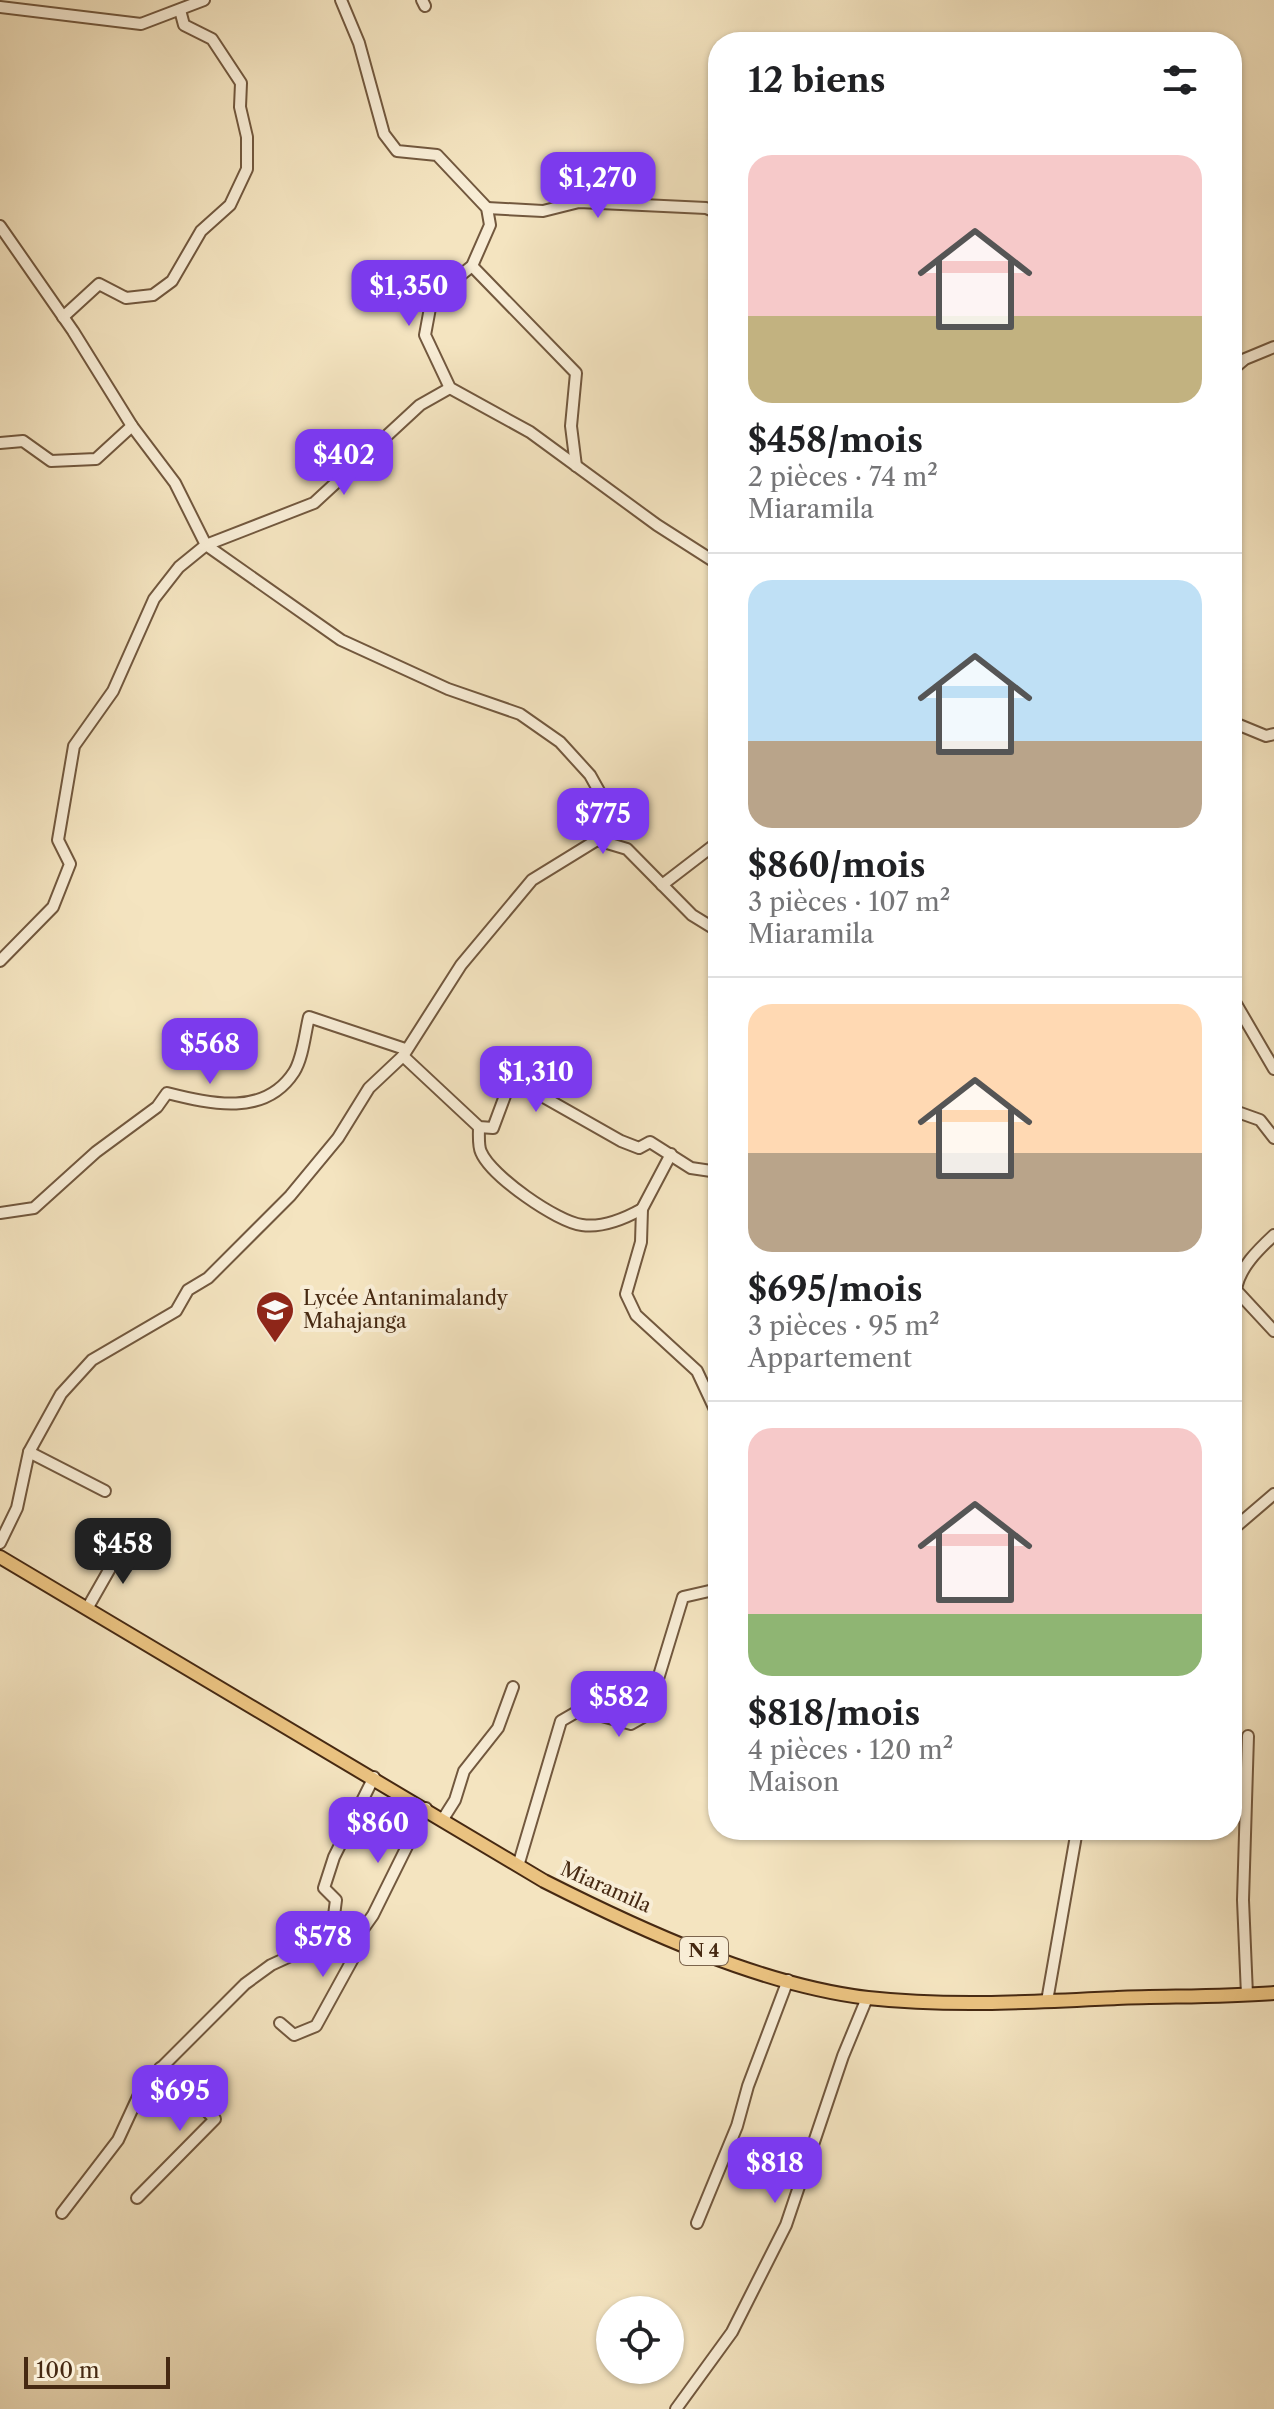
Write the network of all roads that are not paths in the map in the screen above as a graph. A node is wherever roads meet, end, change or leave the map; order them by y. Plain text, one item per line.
1 (204, 0) edge
2 (341, 0) edge
3 (0, 7) edge
4 (180, 10) junction
5 (487, 208) junction
6 (708, 209) edge
7 (0, 226) edge
8 (472, 266) junction
9 (63, 317) junction
10 (1274, 347) edge
11 (1242, 362) edge
12 (450, 388) junction
13 (132, 426) junction
14 (0, 443) edge
15 (576, 466) junction
16 (206, 545) junction
17 (708, 557) edge
18 (1242, 726) edge
19 (1274, 734) edge
20 (597, 840) junction
21 (708, 850) edge
22 (662, 885) junction
23 (708, 925) edge
24 (0, 961) edge
25 (1242, 1014) edge
26 (404, 1052) junction
27 (1274, 1069) edge
28 (1242, 1114) edge
29 (479, 1127) junction
30 (1274, 1138) edge
31 (671, 1154) junction
32 (708, 1171) edge
33 (642, 1209) junction
34 (0, 1213) edge
35 (1274, 1235) edge
36 (1242, 1271) edge
37 (1242, 1296) edge
38 (1274, 1331) edge
39 (708, 1395) edge
40 (29, 1452) junction
41 (105, 1491) dead end
42 (1274, 1494) edge
43 (1242, 1521) edge
44 (125, 1542) dead end
45 (0, 1543) edge
46 (0, 1557) edge
47 (708, 1591) edge
48 (88, 1607) junction
49 (513, 1687) dead end
50 (1248, 1736) dead end
51 (374, 1777) junction
52 (426, 1808) junction
53 (443, 1819) junction
54 (1075, 1840) edge
55 (518, 1866) junction
56 (333, 1923) junction
57 (356, 1939) junction
58 (788, 1980) junction
59 (1274, 1993) edge
60 (1247, 1995) junction
61 (867, 1998) junction
62 (1047, 2001) junction
63 (280, 2023) dead end
64 (160, 2068) junction
65 (137, 2198) dead end
66 (62, 2213) dead end
67 (697, 2223) dead end
68 (676, 2409) edge

1 - 4 street
2 - 5 street
3 - 4 street
4 - 9 street
5 - 6 street
5 - 8 street
7 - 9 street
8 - 12 street
8 - 15 street
9 - 13 street
10 - 11 street
12 - 15 street
12 - 16 street
13 - 14 street
13 - 16 street
15 - 17 street
16 - 20 street
16 - 24 street
18 - 19 street
20 - 22 street
20 - 26 street
21 - 22 street
22 - 23 street
25 - 27 street
26 - 29 street
26 - 34 street
26 - 40 street
28 - 30 street
29 - 31 street
29 - 33 street
31 - 32 street
31 - 33 street
33 - 39 street
35 - 36 street
37 - 38 street
40 - 41 street
40 - 45 street
42 - 43 street
44 - 48 street
46 - 48 main road, Miaramila / N 4
47 - 55 street
48 - 51 main road, Miaramila / N 4
49 - 53 street
50 - 60 street
51 - 52 main road, Miaramila / N 4
51 - 56 street
52 - 53 main road, Miaramila / N 4
52 - 57 street
53 - 55 main road, Miaramila / N 4
54 - 62 street
55 - 58 main road, Miaramila / N 4
56 - 57 street
56 - 64 street
57 - 63 street
58 - 61 main road, Miaramila / N 4
58 - 67 street
59 - 60 main road, Miaramila / N 4
60 - 62 main road, Miaramila / N 4
61 - 62 main road, Miaramila / N 4
61 - 68 street
64 - 65 street
64 - 66 street

